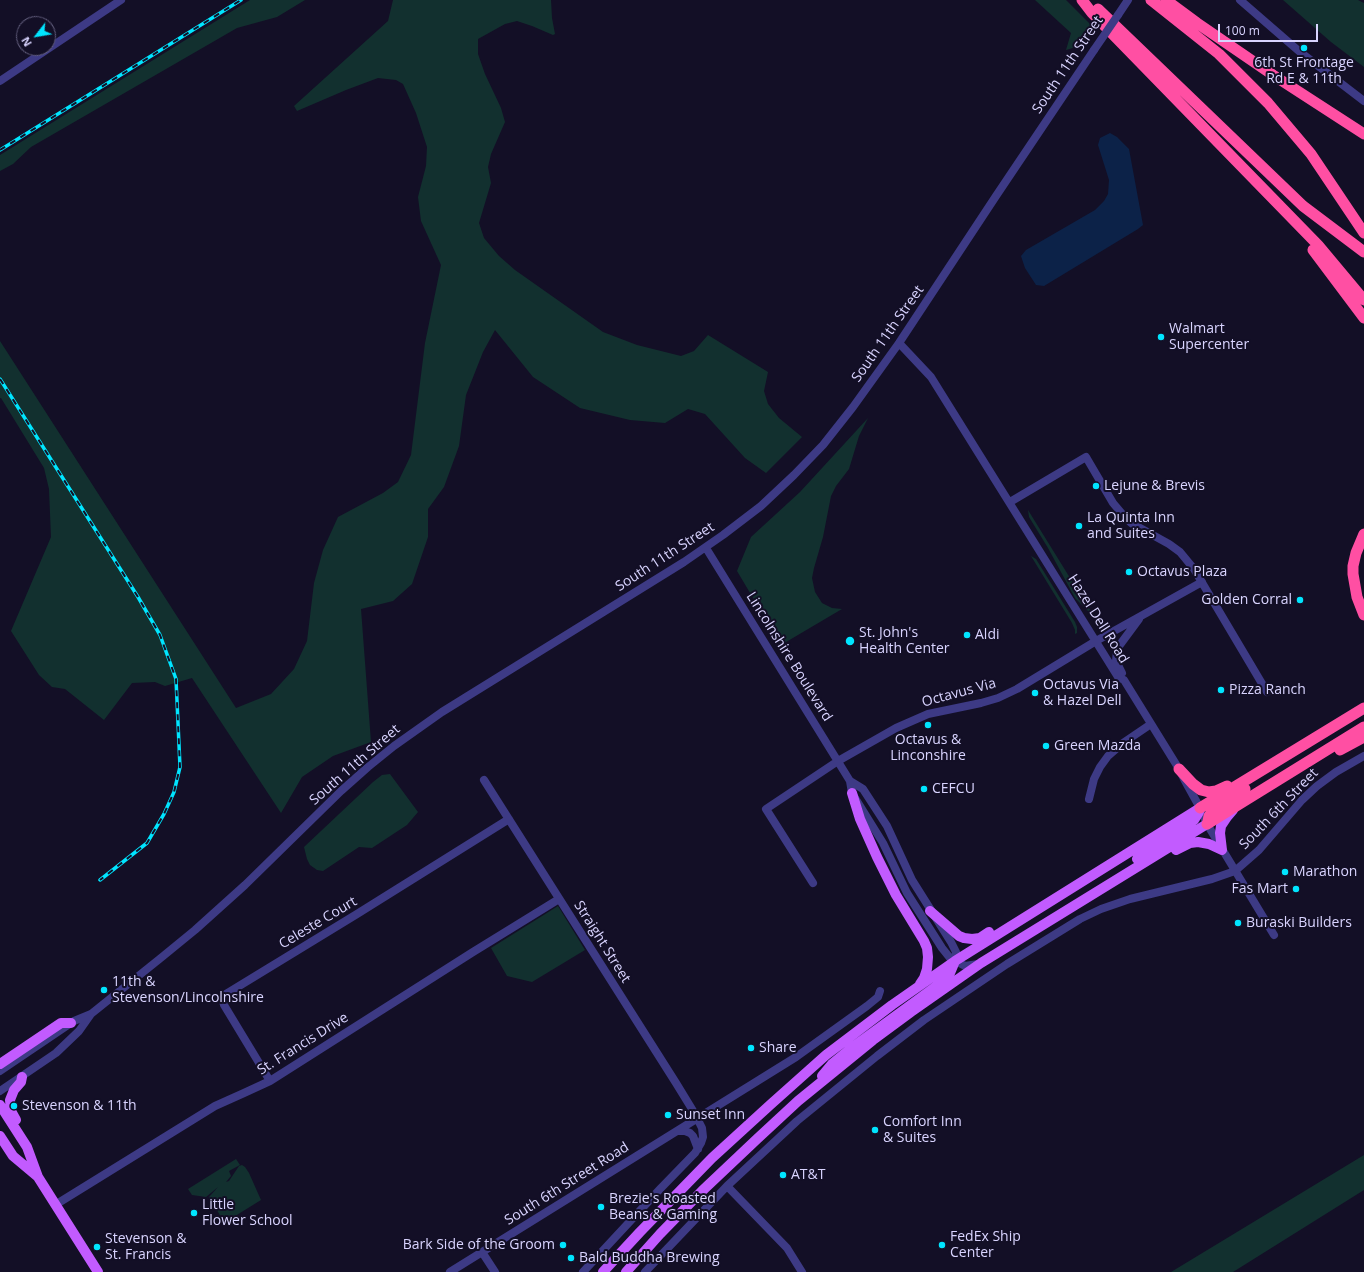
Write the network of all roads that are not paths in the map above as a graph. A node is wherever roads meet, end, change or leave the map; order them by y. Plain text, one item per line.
1 (121, 0) edge
2 (1082, 0) edge
3 (1088, 0) edge
4 (1128, 0) edge
5 (1150, 0) edge
6 (1166, 0) edge
7 (1240, 0) edge
8 (0, 81) edge
9 (1364, 101) edge
10 (1364, 134) edge
11 (1263, 188) junction
12 (1364, 232) edge
13 (1364, 252) edge
14 (1364, 300) edge
15 (1364, 318) edge
16 (899, 343) junction
17 (1010, 502) junction
18 (1364, 534) edge
19 (706, 548) junction
20 (1202, 582) junction
21 (1364, 615) edge
22 (1141, 617) junction
23 (1096, 641) junction
24 (1124, 680) junction
25 (1267, 692) dead end
26 (1364, 706) edge
27 (1151, 724) junction
28 (1364, 727) edge
29 (1364, 737) edge
30 (1364, 756) edge
31 (1283, 757) junction
32 (838, 761) junction
33 (1299, 767) junction
34 (1179, 769) junction
35 (484, 780) dead end
36 (850, 781) junction
37 (852, 793) junction
38 (1089, 799) dead end
39 (1239, 804) junction
40 (1200, 808) junction
41 (509, 819) junction
42 (1207, 824) junction
43 (1222, 850) junction
44 (1098, 871) junction
45 (1235, 871) junction
46 (1117, 878) junction
47 (813, 883) dead end
48 (559, 899) junction
49 (930, 911) junction
50 (1274, 935) dead end
51 (955, 961) junction
52 (981, 963) junction
53 (880, 992) dead end
54 (911, 992) junction
55 (90, 1014) junction
56 (71, 1023) junction
57 (0, 1064) edge
58 (0, 1071) edge
59 (22, 1077) junction
60 (270, 1081) junction
61 (0, 1091) edge
62 (802, 1098) junction
63 (0, 1105) edge
64 (698, 1118) junction
65 (677, 1131) junction
66 (0, 1136) edge
67 (698, 1149) junction
68 (34, 1166) junction
69 (38, 1177) junction
70 (727, 1186) junction
71 (55, 1205) junction
72 (482, 1252) junction
73 (98, 1272) edge
74 (450, 1272) edge
75 (495, 1272) edge
76 (583, 1272) edge
77 (603, 1272) edge
78 (626, 1272) edge
79 (645, 1272) edge
80 (802, 1272) edge

1 - 8 street
2 - 11 highway
3 - 13 highway
4 - 16 street, South 11th Street, bridge
5 - 12 highway
6 - 10 highway
7 - 9 street
11 - 14 highway
11 - 15 highway
16 - 17 street, Hazel Dell Road
16 - 19 street, South 11th Street
17 - 20 street
17 - 23 street, Hazel Dell Road
18 - 21 highway
19 - 32 street, Lincolnshire Boulevard
19 - 55 street, South 11th Street
20 - 22 street, Octavus Via
20 - 25 street
22 - 23 street, Octavus Via
22 - 24 street
23 - 24 street, Hazel Dell Road
23 - 32 street, Octavus Via
24 - 27 street, Hazel Dell Road
26 - 31 highway
27 - 34 street, Hazel Dell Road
27 - 38 street
28 - 33 highway
29 - 33 highway
30 - 45 street, South 6th Street
31 - 34 highway
31 - 40 highway
31 - 42 highway
32 - 36 street, Lincolnshire Boulevard
32 - 47 street, Octavus Via
33 - 39 highway
34 - 40 street, Hazel Dell Road
35 - 41 street, Straight Street
36 - 37 street, Lincolnshire Boulevard
36 - 49 street, Lincolnshire Boulevard
37 - 51 street, Lincolnshire Boulevard
37 - 54 main road
39 - 42 highway
39 - 43 main road
40 - 42 street, Hazel Dell Road
40 - 44 main road
40 - 46 main road
41 - 48 street, Straight Street
41 - 60 street, Celeste Court
42 - 43 street, Hazel Dell Road
42 - 46 main road
43 - 45 street, Hazel Dell Road
43 - 46 main road
44 - 49 main road
44 - 51 main road
45 - 50 street, Hazel Dell Road
45 - 70 street
46 - 52 main road
48 - 60 street, St. Francis Drive
48 - 64 street, Straight Street
49 - 51 street, Lincolnshire Boulevard
51 - 52 street
51 - 54 main road
51 - 62 main road
52 - 62 main road
53 - 64 street, South 6th Street Road
54 - 77 main road
55 - 56 street, South 11th Street
55 - 59 street, South 11th Street
56 - 57 main road
56 - 58 street, South 11th Street
59 - 61 street, South 11th Street
59 - 68 main road
60 - 71 street, St. Francis Drive
62 - 78 main road
63 - 68 main road
64 - 65 street, South 6th Street Road
64 - 67 street
65 - 67 street
65 - 72 street, South 6th Street Road
66 - 69 main road
67 - 76 street
68 - 69 main road
69 - 71 main road
70 - 79 street
70 - 80 street
71 - 73 main road
72 - 74 street, South 6th Street Road
72 - 75 street

